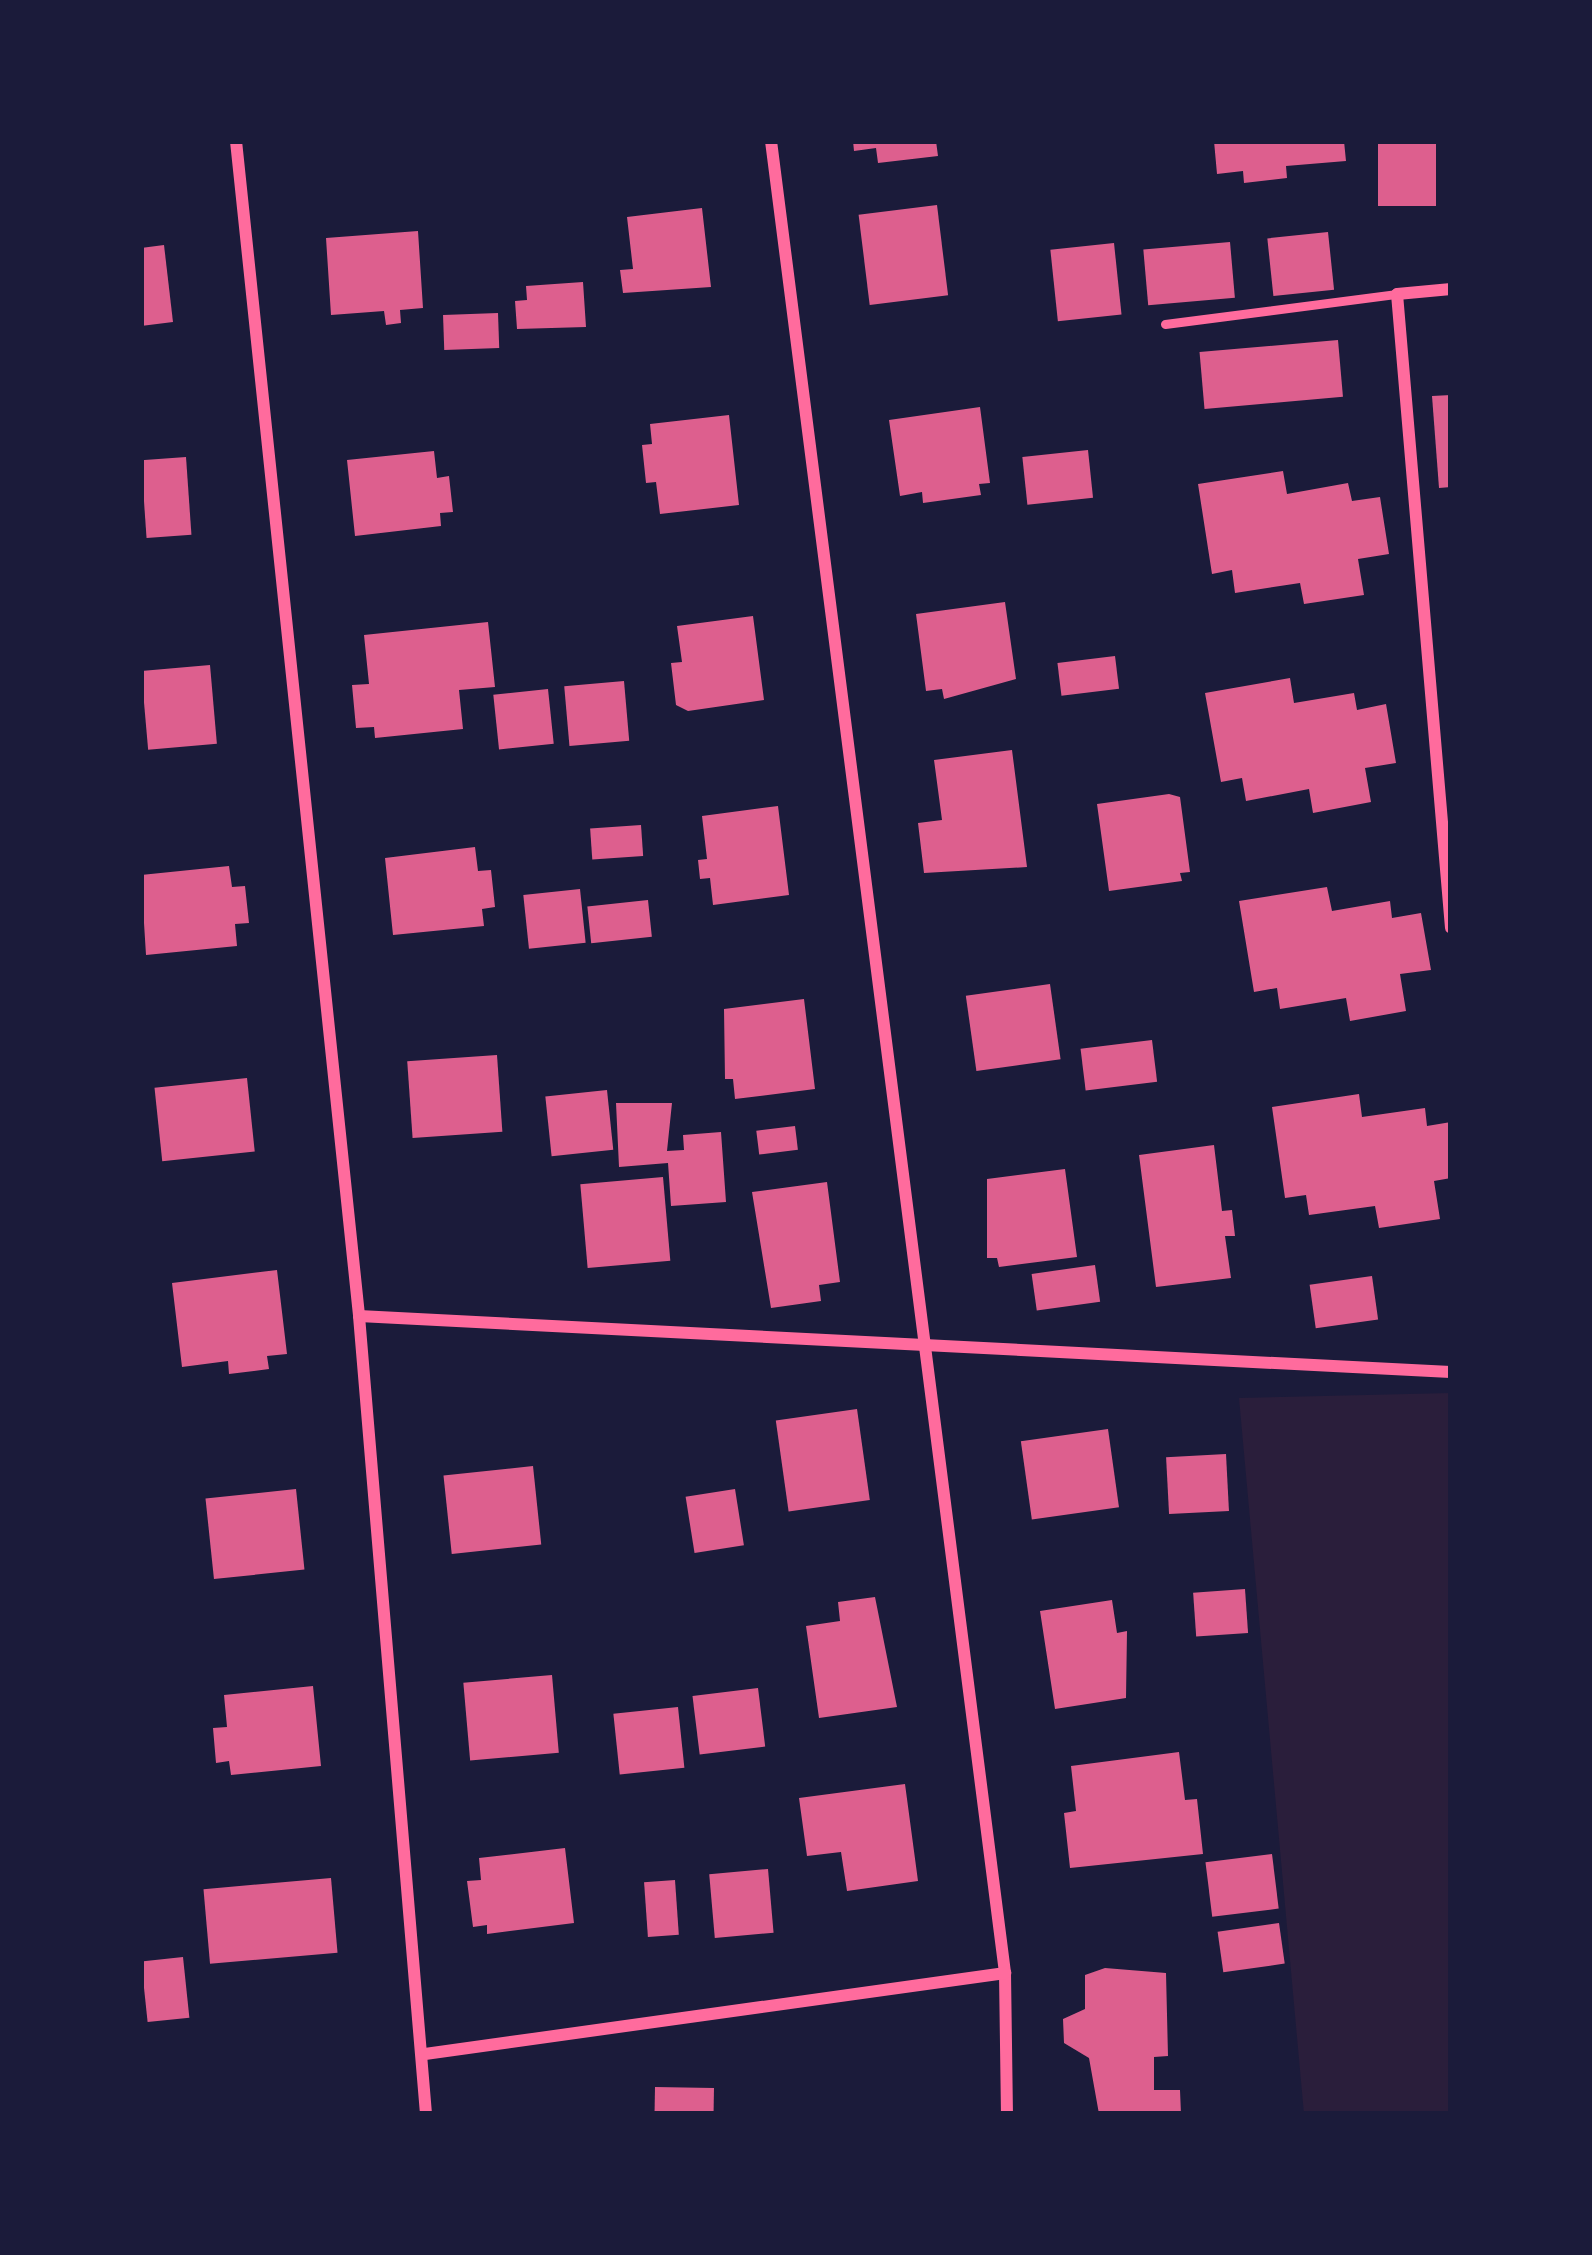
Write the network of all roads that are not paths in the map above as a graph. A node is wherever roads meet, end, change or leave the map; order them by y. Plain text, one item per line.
1 (236, 141) edge
2 (771, 141) edge
3 (1451, 289) edge
4 (1396, 294) junction
5 (1166, 324) dead end
6 (1451, 928) edge
7 (359, 1316) junction
8 (928, 1343) junction
9 (1451, 1372) edge
10 (1005, 1973) junction
11 (425, 2054) junction
12 (426, 2114) edge
13 (1006, 2114) edge

1 - 7 street
2 - 8 street
3 - 4 street
4 - 5 lane
4 - 6 street
7 - 8 street
7 - 11 street
8 - 9 street
8 - 10 street
10 - 11 street
10 - 13 street
11 - 12 street

